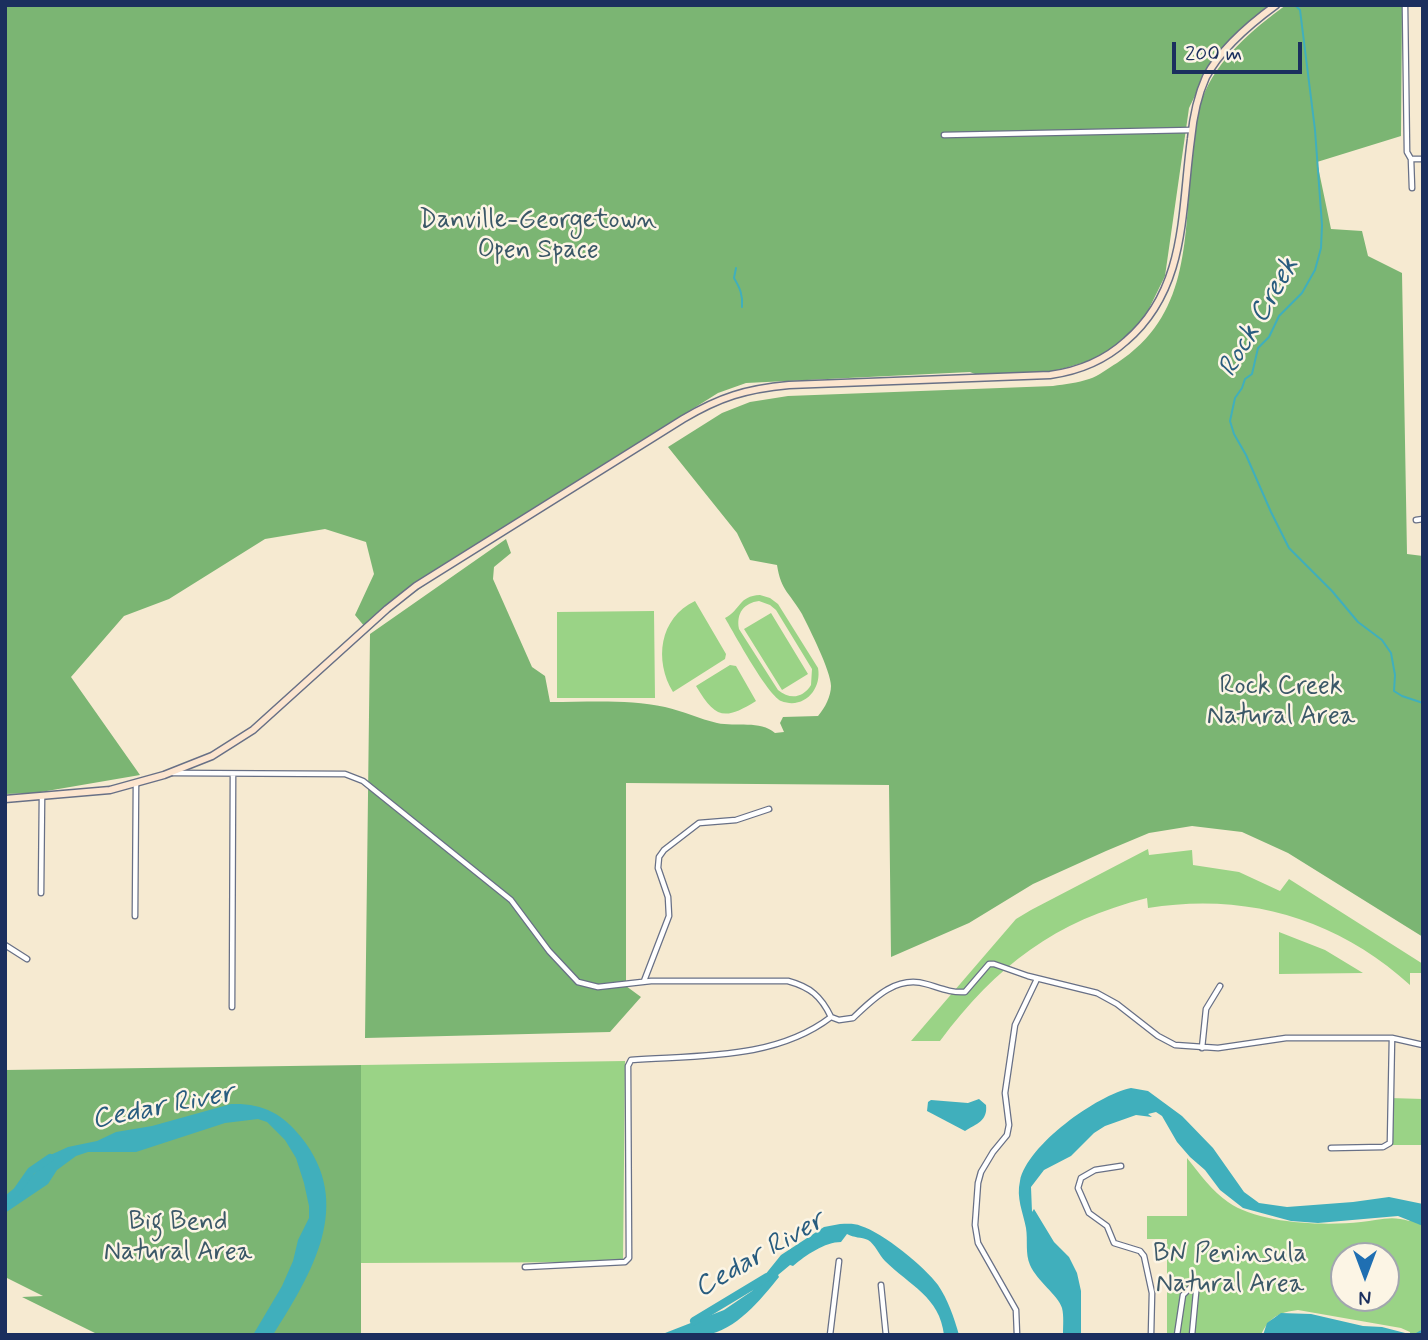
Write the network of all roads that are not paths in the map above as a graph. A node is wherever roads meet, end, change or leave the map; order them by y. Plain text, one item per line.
1 (1276, 5) edge
2 (1405, 5) edge
3 (1192, 130) junction
4 (944, 135) dead end
5 (1411, 159) junction
6 (1423, 159) edge
7 (1412, 188) dead end
8 (1416, 520) dead end
9 (1423, 520) edge
10 (170, 773) junction
11 (233, 774) junction
12 (136, 784) junction
13 (42, 796) junction
14 (5, 799) edge
15 (769, 809) dead end
16 (41, 892) dead end
17 (135, 916) dead end
18 (5, 945) edge
19 (27, 959) dead end
20 (1037, 979) junction
21 (644, 981) junction
22 (1220, 986) dead end
23 (232, 1007) dead end
24 (831, 1017) junction
25 (1392, 1038) junction
26 (1423, 1045) edge
27 (1202, 1048) junction
28 (1331, 1148) dead end
29 (1121, 1166) dead end
30 (839, 1261) dead end
31 (525, 1267) dead end
32 (881, 1285) dead end
33 (830, 1335) edge
34 (886, 1335) edge
35 (1017, 1335) edge
36 (1151, 1335) edge
37 (1177, 1335) edge
38 (1192, 1335) edge

1 - 3 street
2 - 5 street
3 - 4 street
3 - 10 street
5 - 6 street
5 - 7 street
8 - 9 street
10 - 11 street
10 - 12 street
11 - 21 street
11 - 23 street
12 - 13 street
12 - 17 street
13 - 14 street
13 - 16 street
15 - 21 street
18 - 19 street
20 - 24 street
20 - 27 street
20 - 35 street
21 - 24 street
22 - 27 street
24 - 31 street
25 - 26 street
25 - 27 street
25 - 28 street
29 - 36 street
30 - 33 street
32 - 34 street
37 - 38 street

